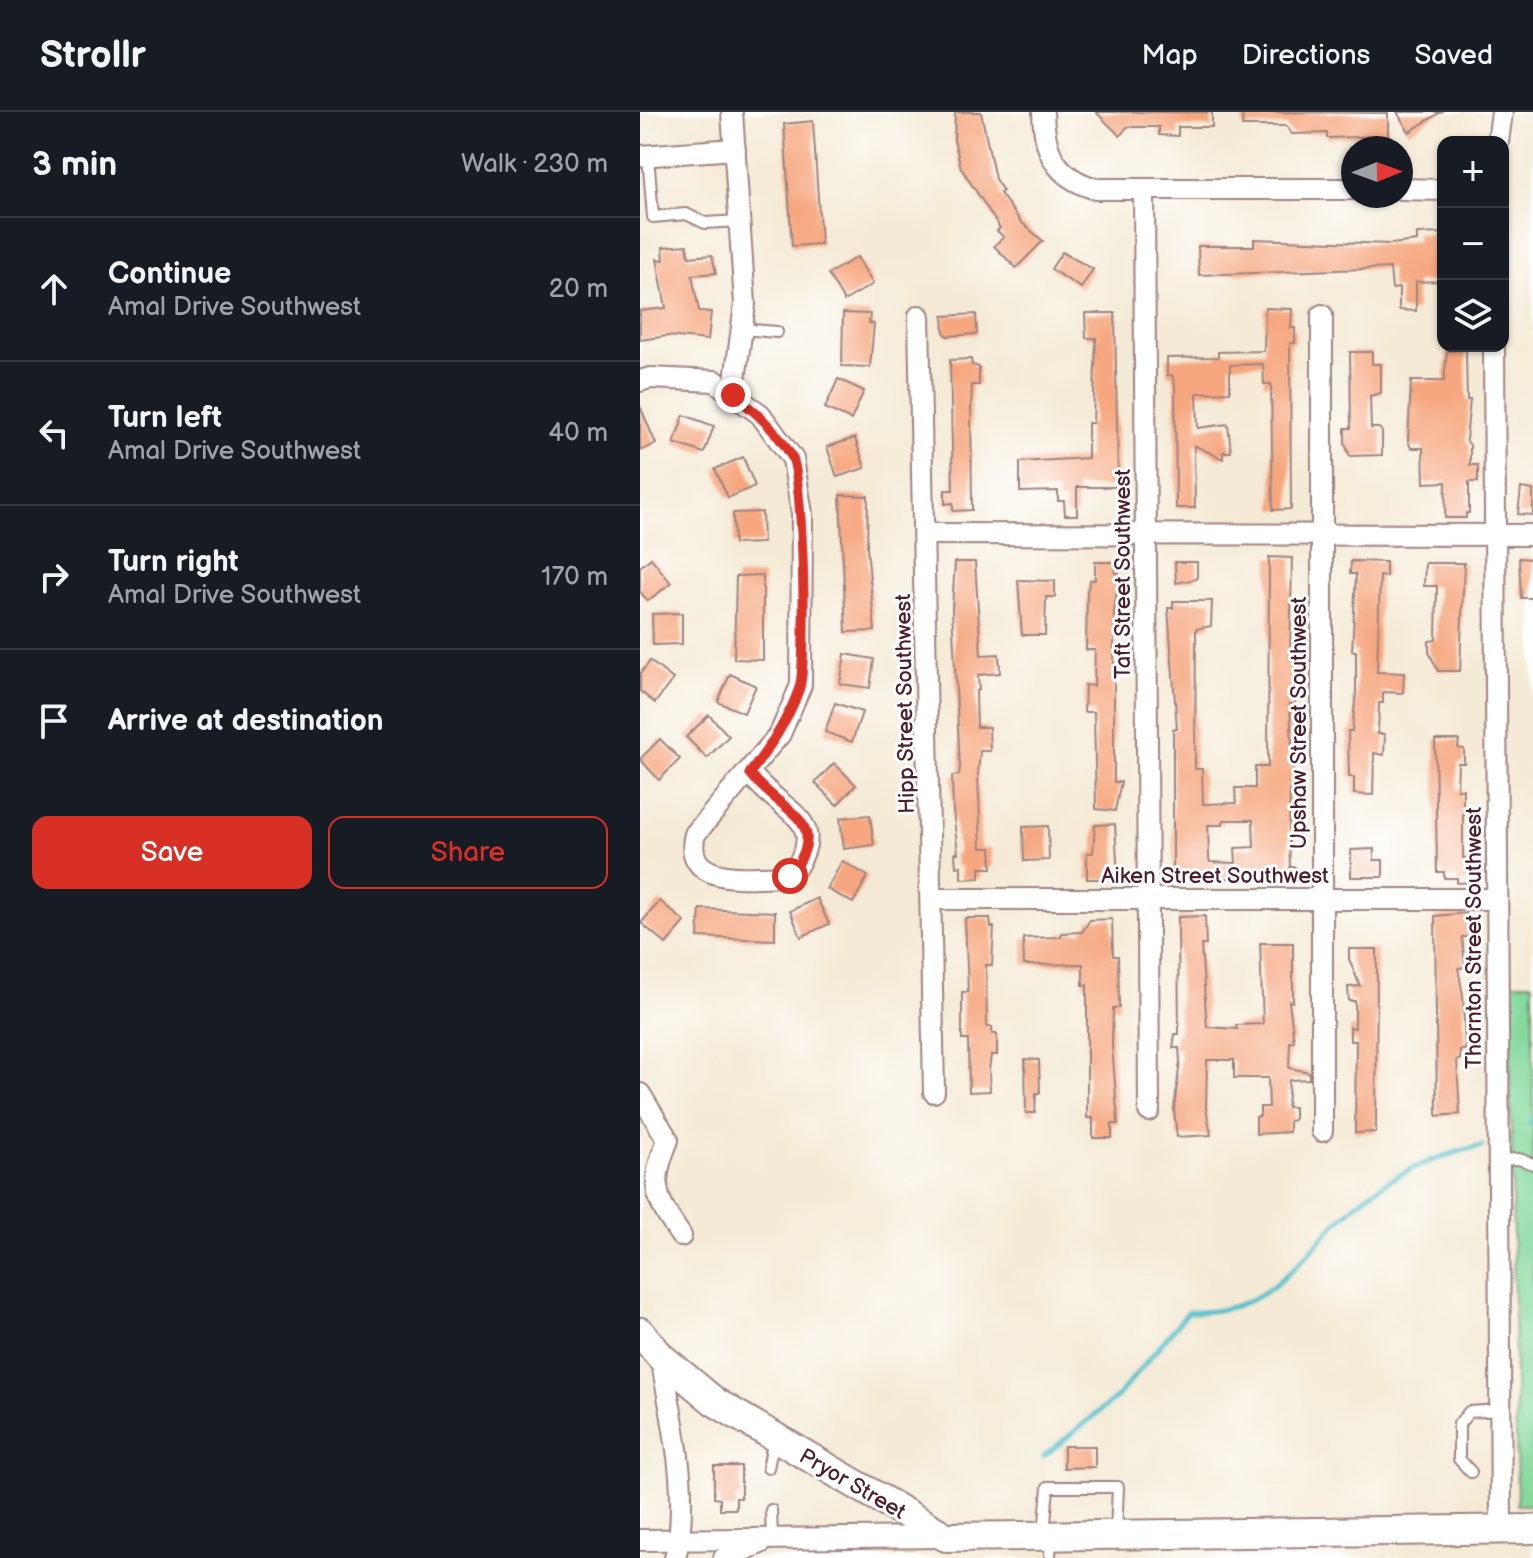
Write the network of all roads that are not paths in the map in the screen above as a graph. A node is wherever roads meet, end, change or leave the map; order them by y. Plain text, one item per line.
1 (732, 112) edge
2 (1043, 112) edge
3 (1502, 112) edge
4 (1499, 136) edge
5 (735, 149) junction
6 (644, 156) edge
7 (1144, 189) junction
8 (1341, 189) edge
9 (1413, 189) edge
10 (1437, 190) edge
11 (739, 221) junction
12 (1322, 315) dead end
13 (919, 316) dead end
14 (742, 329) junction
15 (777, 332) dead end
16 (1494, 352) edge
17 (640, 381) edge
18 (733, 395) junction
19 (924, 534) junction
20 (1146, 534) junction
21 (1322, 534) junction
22 (1498, 535) junction
23 (1533, 535) edge
24 (750, 773) junction
25 (932, 899) junction
26 (1146, 899) junction
27 (1321, 899) junction
28 (1497, 899) junction
29 (934, 1092) dead end
30 (640, 1094) edge
31 (1149, 1111) dead end
32 (1322, 1131) dead end
33 (1496, 1160) junction
34 (1533, 1164) edge
35 (681, 1236) dead end
36 (640, 1332) edge
37 (661, 1357) junction
38 (1499, 1410) junction
39 (775, 1437) junction
40 (768, 1468) dead end
41 (1471, 1472) dead end
42 (771, 1510) dead end
43 (1501, 1529) junction
44 (1533, 1529) edge
45 (1116, 1535) junction
46 (946, 1537) junction
47 (772, 1538) junction
48 (640, 1540) edge
49 (1048, 1543) edge
50 (677, 1549) edge
51 (724, 1558) edge

1 - 5 street
2 - 7 street
3 - 4 street
5 - 6 street
5 - 11 street
6 - 11 lane
7 - 8 street
7 - 20 street, Taft Street Southwest
9 - 10 street
11 - 14 street
12 - 21 street, Upshaw Street Southwest
13 - 19 street, Hipp Street Southwest
14 - 15 lane
14 - 18 street
16 - 22 street, Thornton Street Southwest
17 - 18 street
18 - 24 street
19 - 20 street
19 - 25 street, Hipp Street Southwest
20 - 21 street
20 - 26 street, Taft Street Southwest
21 - 22 street
21 - 27 street, Upshaw Street Southwest
22 - 23 street
22 - 28 street, Thornton Street Southwest
24 - 24 street
25 - 26 street, Aiken Street Southwest
25 - 29 street, Hipp Street Southwest
26 - 27 street, Aiken Street Southwest
26 - 31 street, Taft Street Southwest
27 - 28 street, Aiken Street Southwest
27 - 32 street, Upshaw Street Southwest
28 - 33 street, Thornton Street Southwest
30 - 35 street
33 - 34 lane
33 - 38 street, Thornton Street Southwest
36 - 37 main road, Pryor Street
37 - 39 main road, Pryor Street
37 - 50 street
38 - 41 lane
38 - 43 street, Thornton Street Southwest
39 - 40 lane
39 - 46 main road, Pryor Street
42 - 47 lane
43 - 44 main road
43 - 45 main road
45 - 49 main road
45 - 49 lane
46 - 47 street
46 - 49 main road
47 - 50 street
47 - 51 street
48 - 50 street

